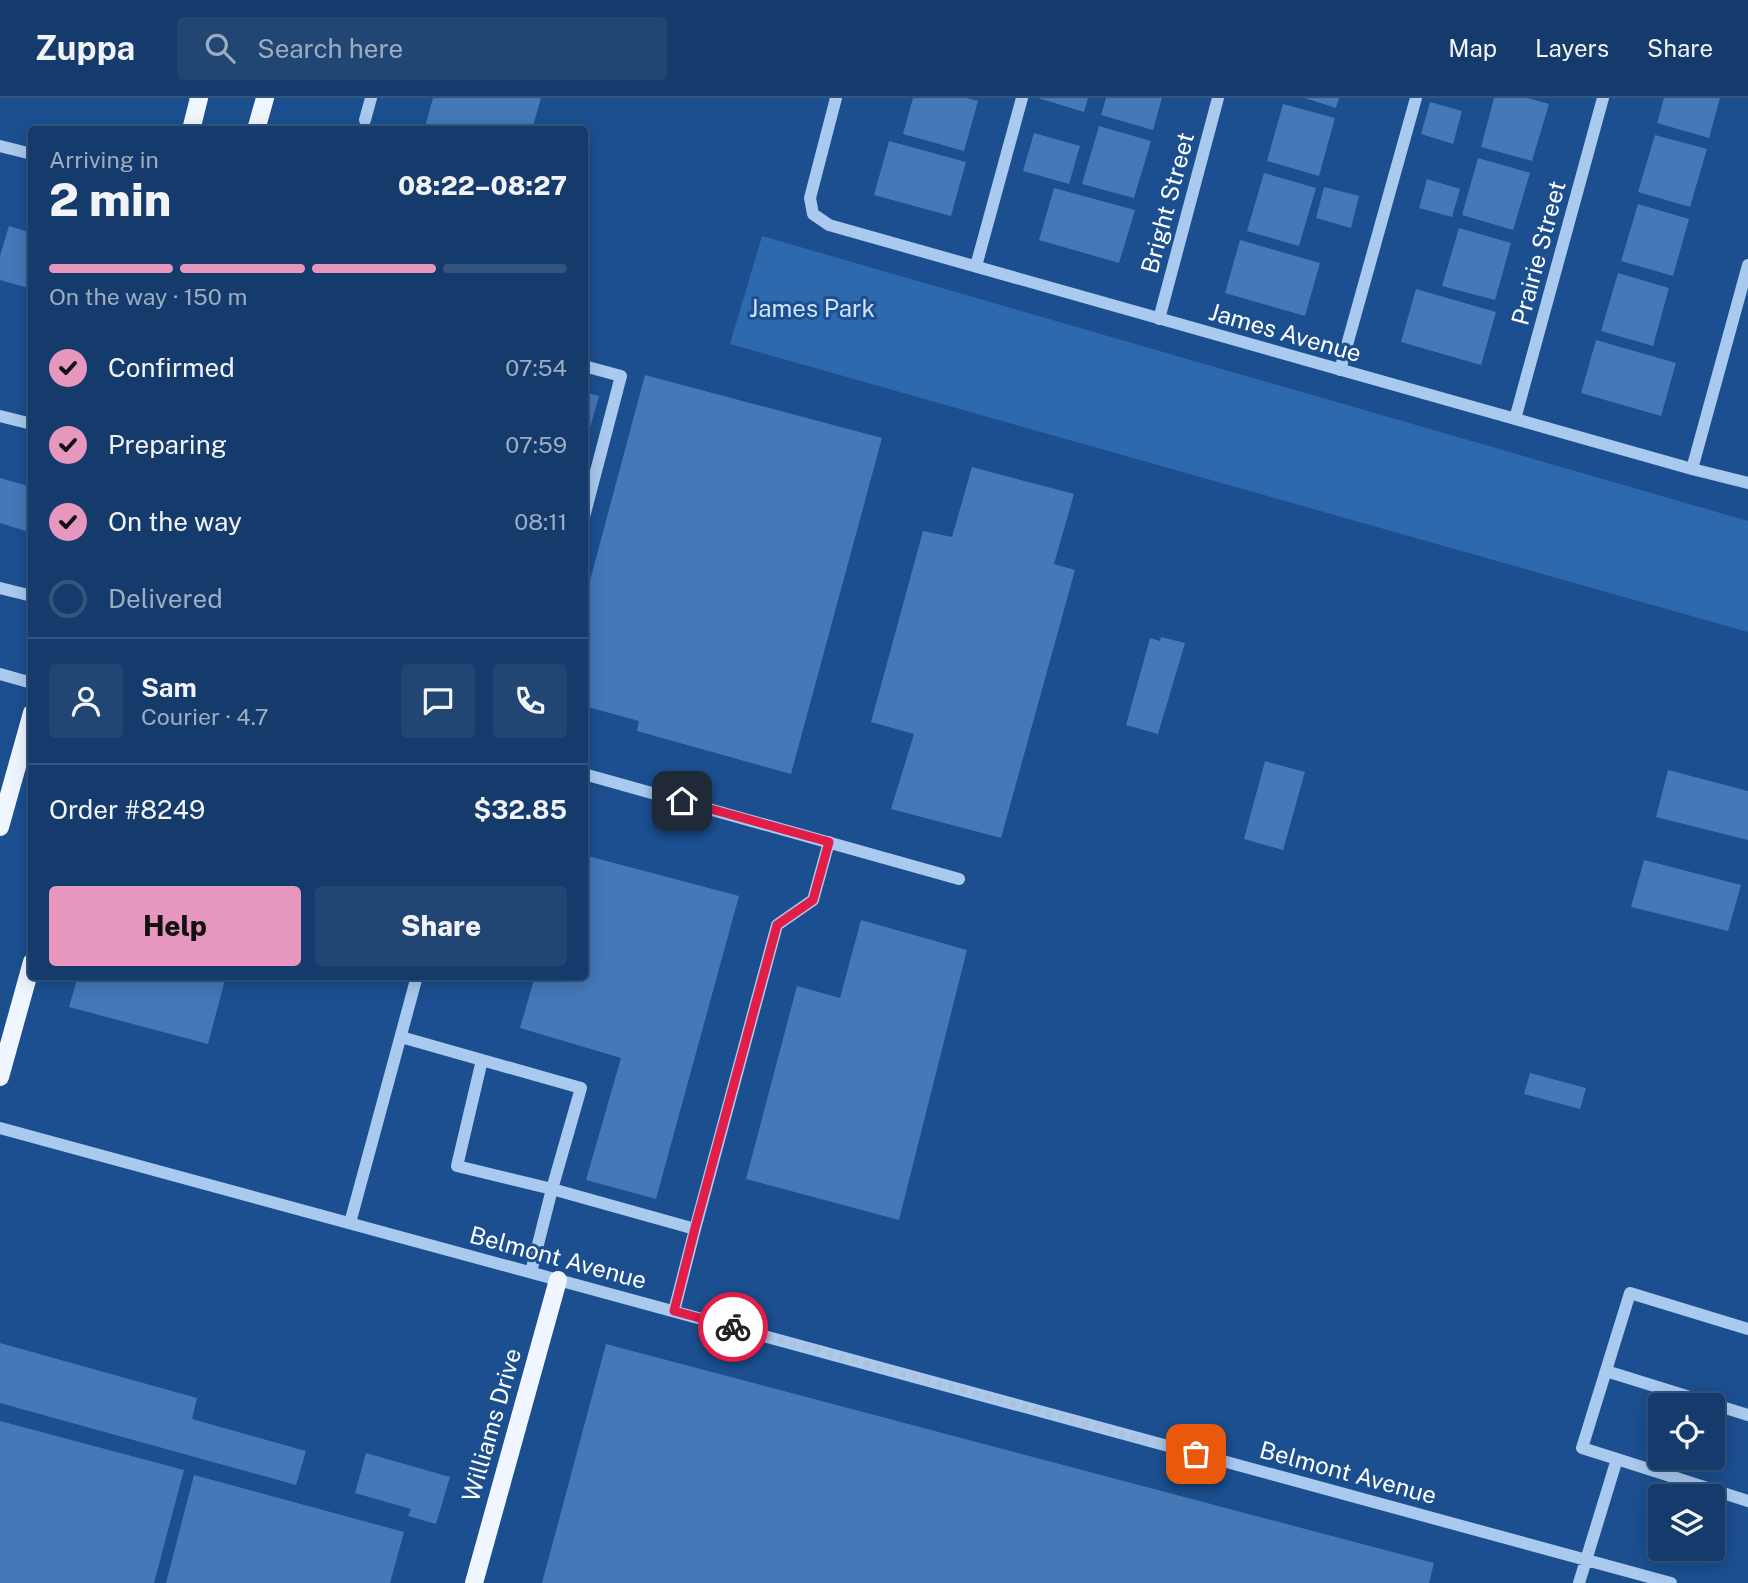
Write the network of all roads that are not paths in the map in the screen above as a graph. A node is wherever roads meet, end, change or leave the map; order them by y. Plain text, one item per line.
1 (199, 98) edge
2 (265, 98) edge
3 (371, 98) edge
4 (836, 98) edge
5 (1022, 98) edge
6 (1218, 98) edge
7 (1416, 98) edge
8 (1604, 98) edge
9 (365, 120) dead end
10 (192, 126) edge
11 (257, 126) edge
12 (0, 146) edge
13 (28, 153) edge
14 (1748, 265) edge
15 (976, 266) junction
16 (1159, 319) junction
17 (588, 367) edge
18 (1340, 370) junction
19 (0, 416) edge
20 (1515, 419) junction
21 (28, 423) edge
22 (1692, 469) junction
23 (1748, 483) edge
24 (588, 502) edge
25 (0, 588) edge
26 (28, 595) edge
27 (0, 674) edge
28 (28, 681) edge
29 (28, 727) edge
30 (588, 775) edge
31 (0, 827) edge
32 (829, 842) junction
33 (959, 879) dead end
34 (28, 976) edge
35 (416, 980) edge
36 (401, 1037) junction
37 (482, 1060) junction
38 (0, 1077) edge
39 (0, 1128) edge
40 (552, 1189) junction
41 (350, 1223) junction
42 (695, 1228) junction
43 (531, 1272) junction
44 (558, 1280) junction
45 (674, 1311) junction
46 (1748, 1329) edge
47 (1606, 1371) junction
48 (1748, 1415) edge
49 (1617, 1459) junction
50 (1748, 1501) edge
51 (1585, 1559) junction
52 (474, 1583) edge
53 (1579, 1583) edge
54 (1671, 1583) edge

1 - 10 main road
2 - 11 main road
3 - 9 street
4 - 15 street, James Avenue
5 - 15 street
6 - 16 street, Bright Street
7 - 18 street
8 - 20 street, Prairie Street
12 - 13 street
14 - 22 street
15 - 16 street, James Avenue
16 - 18 street, James Avenue
17 - 24 street
18 - 20 street, James Avenue
19 - 21 street
20 - 22 street, James Avenue
22 - 23 street, James Avenue
25 - 26 street
27 - 28 street
29 - 31 main road
30 - 32 street
32 - 33 street
32 - 42 street
34 - 38 main road
35 - 36 street
36 - 37 street
36 - 41 street
37 - 40 street
37 - 40 street
39 - 41 street, Belmont Avenue
40 - 42 street
40 - 43 street
41 - 43 street, Belmont Avenue
42 - 45 street
43 - 44 street, Belmont Avenue
44 - 45 street, Belmont Avenue
44 - 52 main road, Williams Drive
45 - 51 street, Belmont Avenue
46 - 47 street
47 - 48 street
47 - 49 street
49 - 50 street
49 - 51 street
51 - 53 street
51 - 54 street, Belmont Avenue

